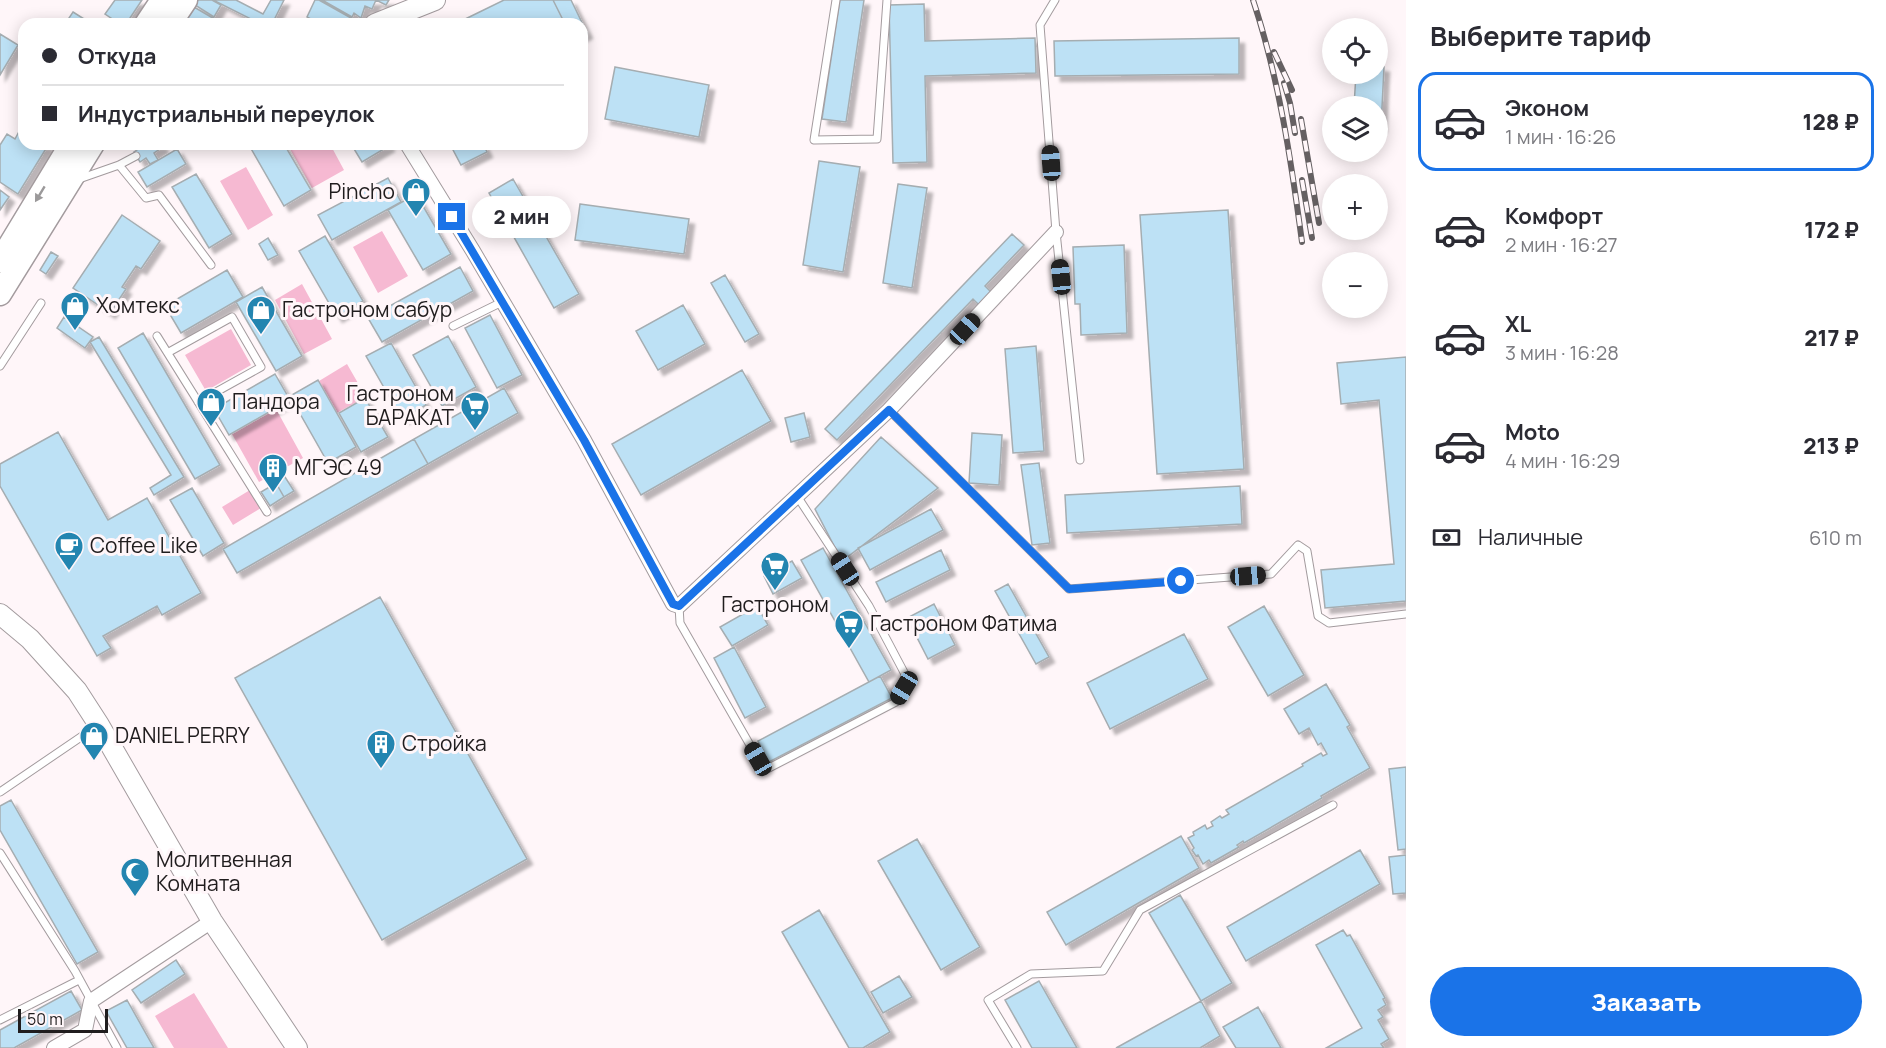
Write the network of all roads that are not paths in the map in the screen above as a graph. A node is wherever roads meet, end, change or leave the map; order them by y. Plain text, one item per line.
1 (162, 0) edge
2 (186, 0) edge
3 (424, 0) edge
4 (435, 0) edge
5 (836, 0) edge
6 (887, 0) edge
7 (1055, 0) edge
8 (150, 18) edge
9 (174, 18) edge
10 (379, 18) edge
11 (390, 18) edge
12 (67, 150) edge
13 (89, 150) edge
14 (411, 150) edge
15 (136, 156) dead end
16 (119, 165) junction
17 (68, 183) junction
18 (1056, 232) junction
19 (0, 261) edge
20 (211, 265) dead end
21 (0, 294) edge
22 (502, 302) junction
23 (40, 303) dead end
24 (453, 326) dead end
25 (158, 336) dead end
26 (169, 352) junction
27 (0, 366) edge
28 (198, 402) junction
29 (889, 410) junction
30 (1080, 460) dead end
31 (797, 496) junction
32 (267, 512) dead end
33 (679, 606) junction
34 (0, 614) edge
35 (1406, 614) edge
36 (99, 725) junction
37 (0, 792) edge
38 (1333, 806) dead end
39 (0, 853) edge
40 (212, 921) junction
41 (79, 980) junction
42 (91, 1001) junction
43 (0, 1020) edge
44 (54, 1048) edge
45 (117, 1048) edge
46 (297, 1048) edge
47 (1017, 1048) edge

1 - 8 main road
2 - 9 main road
3 - 10 main road
4 - 11 main road
5 - 6 lane
7 - 18 lane
12 -> 19 main road
13 - 17 main road
14 - 22 street
15 - 16 lane
16 - 17 lane
16 - 20 lane
17 - 21 main road
18 - 29 street
18 - 30 lane
22 - 24 lane
22 - 33 street
23 - 27 lane
25 - 26 lane
26 - 28 lane
26 - 28 lane
28 - 32 lane
29 - 31 street
29 - 35 lane
31 - 33 street
31 - 33 lane
34 - 36 main road
36 - 37 lane
36 - 40 main road
38 - 47 lane
39 - 41 lane
40 - 42 street
40 - 46 main road
41 - 42 lane
41 - 43 lane
42 - 44 street
42 - 45 lane

